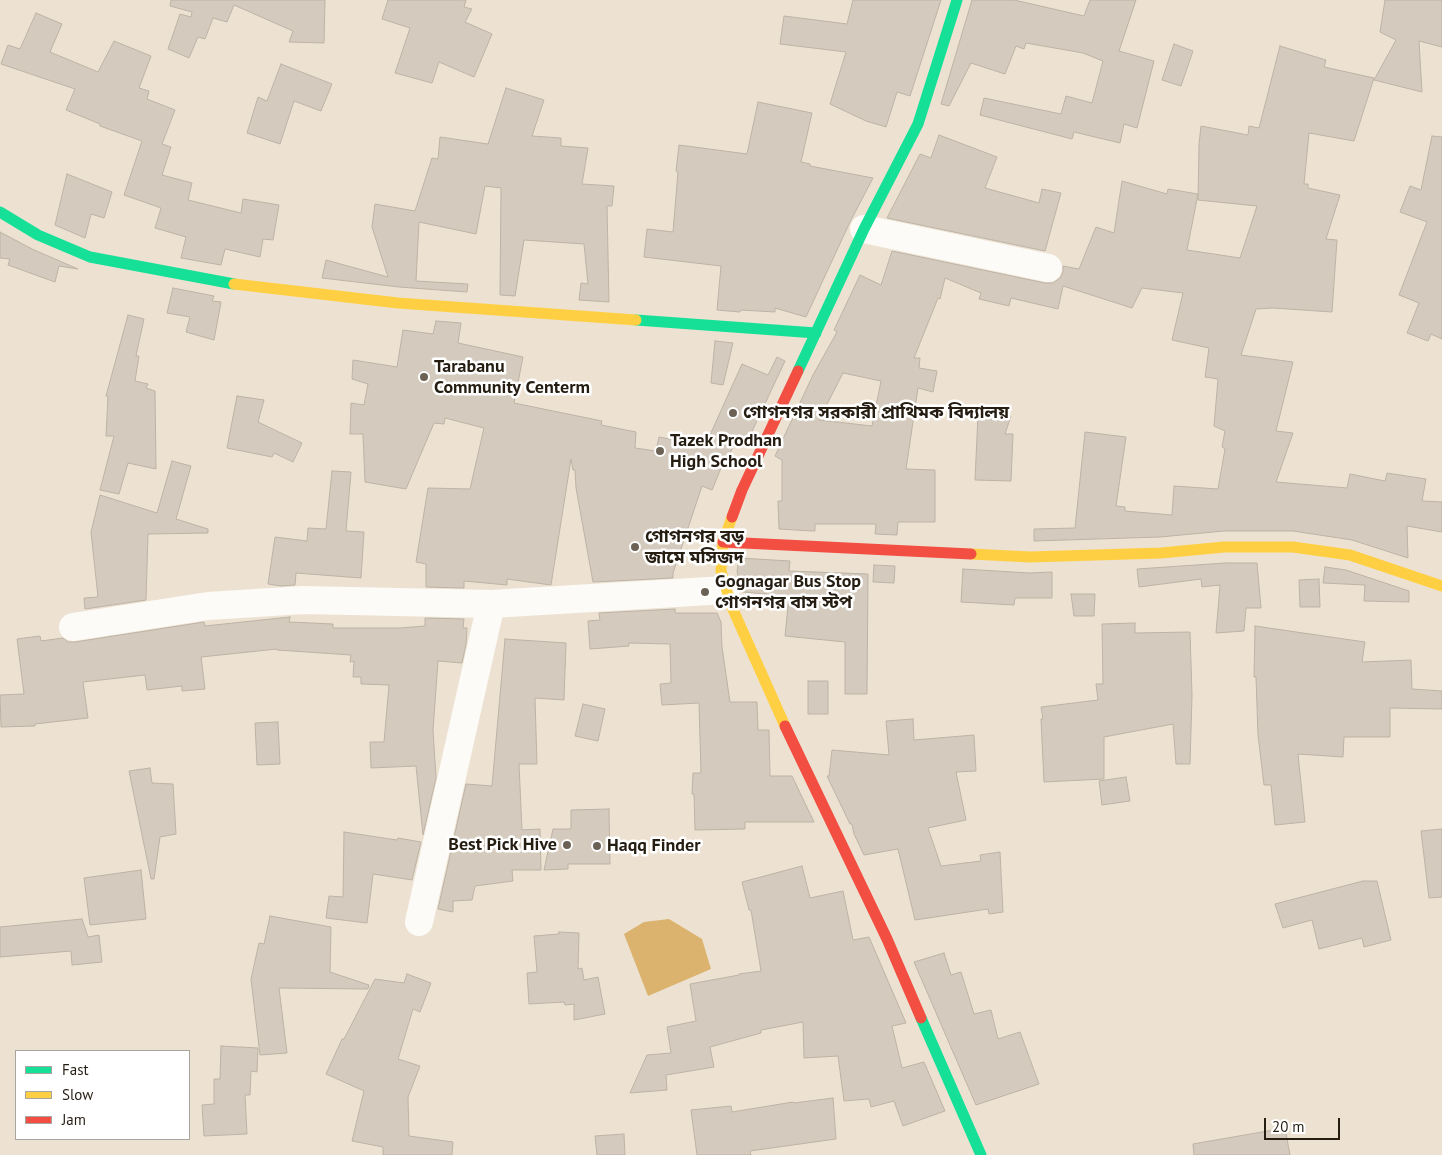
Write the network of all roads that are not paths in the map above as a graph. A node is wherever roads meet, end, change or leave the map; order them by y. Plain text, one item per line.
1 (957, 0) edge
2 (0, 212) edge
3 (864, 229) junction
4 (1048, 268) dead end
5 (816, 332) junction
6 (723, 542) junction
7 (1442, 586) edge
8 (726, 590) junction
9 (491, 604) junction
10 (74, 627) dead end
11 (420, 922) dead end
12 (981, 1155) edge

1 - 3 street
2 - 5 street
3 - 4 street
3 - 5 street
5 - 6 street
6 - 7 street
6 - 8 street
8 - 9 street
8 - 12 street
9 - 10 street
9 - 11 street

